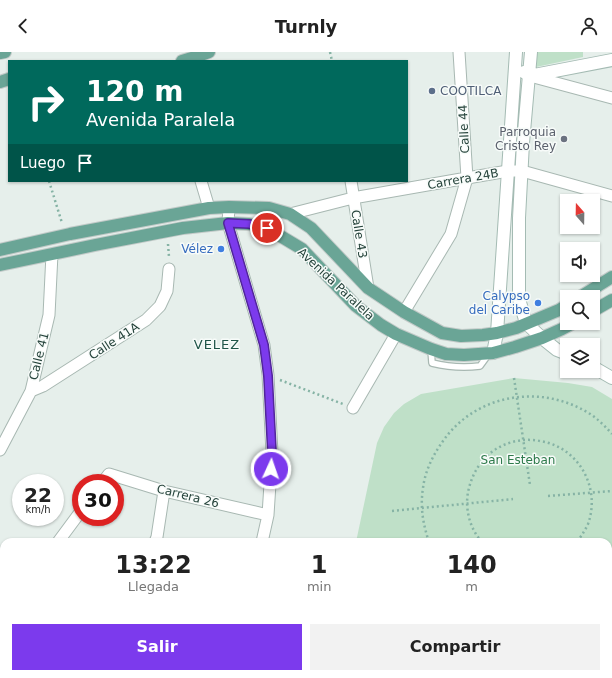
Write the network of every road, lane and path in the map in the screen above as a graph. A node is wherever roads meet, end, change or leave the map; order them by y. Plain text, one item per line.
1 (5, 52) edge
2 (209, 52) edge
3 (459, 52) edge
4 (516, 52) edge
5 (531, 52) edge
6 (0, 53) edge
7 (186, 60) edge
8 (612, 60) edge
9 (515, 65) junction
10 (529, 76) junction
11 (612, 98) edge
12 (508, 171) junction
13 (522, 171) junction
14 (467, 178) junction
15 (49, 182) edge
16 (201, 182) edge
17 (351, 182) edge
18 (612, 196) edge
19 (354, 198) junction
20 (229, 207) junction
21 (209, 208) junction
22 (290, 214) junction
23 (228, 223) junction
24 (167, 231) junction
25 (66, 235) junction
26 (0, 250) edge
27 (52, 254) junction
28 (0, 265) edge
29 (169, 269) joint
30 (612, 277) edge
31 (368, 288) junction
32 (591, 290) edge
33 (612, 300) edge
34 (600, 307) edge
35 (560, 309) edge
36 (404, 312) junction
37 (526, 323) junction
38 (560, 330) edge
39 (497, 333) junction
40 (396, 334) junction
41 (542, 338) junction
42 (560, 351) edge
43 (491, 354) junction
44 (600, 371) edge
45 (268, 376) junction
46 (514, 378) dead end
47 (612, 378) edge
48 (31, 391) junction
49 (517, 397) junction
50 (353, 408) joint
51 (612, 434) edge
52 (523, 440) junction
53 (0, 450) edge
54 (124, 479) edge
55 (530, 485) dead end
56 (612, 490) edge
57 (164, 491) junction
58 (591, 492) junction
59 (548, 496) dead end
60 (513, 499) dead end
61 (467, 504) junction
62 (422, 508) junction
63 (392, 510) dead end
64 (268, 515) junction
65 (72, 523) edge
66 (61, 538) edge
67 (157, 538) edge
68 (263, 538) edge
69 (428, 538) edge
70 (478, 538) edge
71 (579, 538) edge

1 - 6 main road
2 - 7 main road
3 - 14 street, Calle 44
4 - 9 main road
5 - 10 main road
8 - 10 main road
9 - 10 main road
9 - 12 main road
10 - 11 street
10 - 13 main road
12 - 13 street, Carrera 24B
12 - 14 street, Carrera 24B
12 - 39 main road
13 - 18 street, Carrera 24B
13 - 37 main road
14 - 19 street, Carrera 24B
14 - 36 street, Calle 44
15 - 25 path
16 - 21 street
17 - 19 street, Calle 43
19 - 22 street, Carrera 24B
19 - 31 street, Calle 43
20 - 21 main road, Avenida Paralela
20 - 22 main road, Avenida Paralela
20 - 23 street
21 - 25 main road, Avenida Paralela
22 - 31 main road, Avenida Paralela
23 - 24 main road, Avenida Paralela
23 - 40 main road, Avenida Paralela
23 - 45 street
24 - 27 main road, Avenida Paralela
24 - 29 path
25 - 26 main road, Avenida Paralela
27 - 28 main road, Avenida Paralela
27 - 48 street, Calle 41
29 - 48 street, Calle 41A
30 - 32 main road
31 - 36 main road, Avenida Paralela
33 - 34 main road
35 - 37 main road, Avenida Paralela
36 - 39 main road, Avenida Paralela
37 - 39 main road, Avenida Paralela
37 - 41 main road
38 - 41 main road, Avenida Paralela
39 - 43 main road
40 - 43 main road, Avenida Paralela
40 - 50 street
41 - 42 main road
41 - 43 main road, Avenida Paralela
44 - 47 main road
45 - 50 path
45 - 64 street
46 - 49 path
48 - 53 street, Calle 41
49 - 51 path
49 - 52 path
49 - 62 path
52 - 55 path
52 - 58 path
52 - 61 path
54 - 57 street, Carrera 26
56 - 58 path
57 - 64 street, Carrera 26
57 - 67 street
58 - 59 path
58 - 71 path
60 - 61 path
61 - 62 path
61 - 70 path
62 - 63 path
62 - 69 path
64 - 68 street
65 - 66 street

